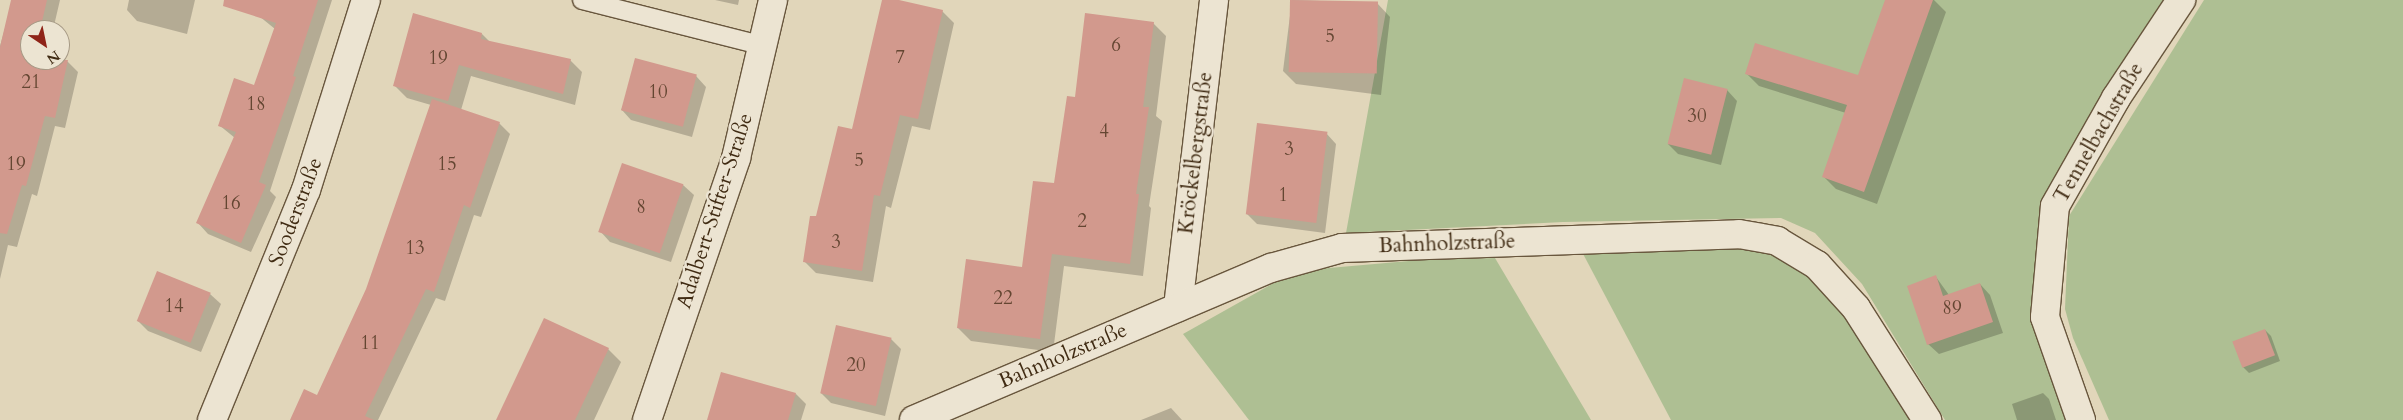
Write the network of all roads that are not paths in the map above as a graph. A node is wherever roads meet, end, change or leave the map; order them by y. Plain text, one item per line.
1 (366, 0) edge
2 (582, 0) edge
3 (773, 0) edge
4 (1214, 0) edge
5 (2181, 0) edge
6 (764, 46) junction
7 (1178, 307) junction
8 (212, 420) edge
9 (647, 420) edge
10 (914, 420) edge
11 (1927, 420) edge
12 (2080, 420) edge

1 - 8 street, Sooderstraße
2 - 6 lane
3 - 6 street, Adalbert-Stifter-Straße
4 - 7 street, Kröckelbergstraße
5 - 12 street, Tennelbachstraße
6 - 9 street, Adalbert-Stifter-Straße
7 - 10 street, Bahnholzstraße
7 - 11 street, Bahnholzstraße

